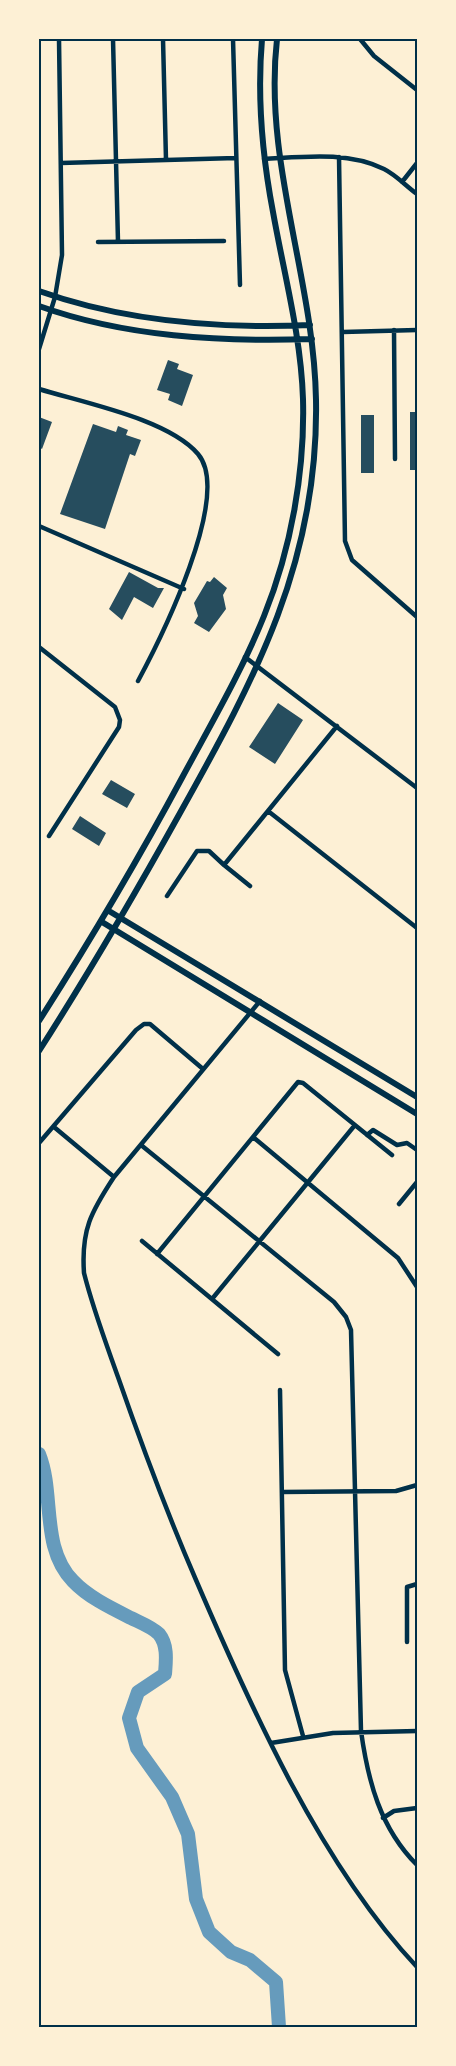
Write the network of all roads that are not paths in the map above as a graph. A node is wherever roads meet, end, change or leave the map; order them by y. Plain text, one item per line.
1 (59, 39) edge
2 (113, 39) edge
3 (163, 39) edge
4 (233, 39) edge
5 (262, 39) edge
6 (277, 39) edge
7 (360, 39) edge
8 (417, 90) edge
9 (339, 157) junction
10 (236, 158) junction
11 (279, 158) junction
12 (264, 159) junction
13 (166, 160) junction
14 (116, 161) junction
15 (61, 163) junction
16 (417, 163) edge
17 (402, 182) junction
18 (417, 194) edge
19 (224, 241) dead end
20 (98, 242) dead end
21 (118, 242) junction
22 (240, 285) dead end
23 (39, 291) edge
24 (55, 297) junction
25 (39, 306) edge
26 (52, 311) junction
27 (310, 325) junction
28 (295, 326) junction
29 (394, 330) junction
30 (417, 330) edge
31 (343, 332) junction
32 (297, 339) junction
33 (312, 339) junction
34 (39, 349) edge
35 (39, 389) edge
36 (395, 459) dead end
37 (39, 526) edge
38 (184, 589) junction
39 (417, 617) edge
40 (39, 647) edge
41 (245, 657) junction
42 (259, 665) junction
43 (138, 681) dead end
44 (337, 726) junction
45 (417, 788) edge
46 (268, 811) junction
47 (49, 836) dead end
48 (224, 865) junction
49 (250, 886) dead end
50 (167, 896) dead end
51 (109, 911) junction
52 (122, 918) junction
53 (102, 922) junction
54 (417, 928) edge
55 (115, 929) junction
56 (260, 1000) junction
57 (251, 1012) junction
58 (39, 1021) edge
59 (39, 1051) edge
60 (203, 1069) junction
61 (417, 1097) edge
62 (417, 1114) edge
63 (354, 1125) junction
64 (54, 1126) junction
65 (367, 1135) junction
66 (253, 1137) junction
67 (39, 1143) edge
68 (141, 1145) junction
69 (417, 1150) edge
70 (392, 1155) dead end
71 (114, 1177) junction
72 (308, 1182) junction
73 (417, 1182) edge
74 (203, 1195) junction
75 (399, 1204) dead end
76 (142, 1241) dead end
77 (260, 1241) junction
78 (157, 1254) junction
79 (417, 1287) edge
80 (212, 1299) junction
81 (278, 1354) dead end
82 (280, 1390) dead end
83 (417, 1485) edge
84 (282, 1492) junction
85 (356, 1492) junction
86 (417, 1584) edge
87 (407, 1642) dead end
88 (361, 1731) junction
89 (417, 1731) edge
90 (303, 1736) junction
91 (271, 1743) junction
92 (417, 1808) edge
93 (383, 1818) junction
94 (417, 1865) edge
95 (417, 1967) edge

1 - 15 street
2 - 14 street
3 - 13 street
4 - 10 street
5 - 12 main road
6 - 11 main road
7 - 8 street
9 - 11 street
9 - 17 street
9 - 31 street
10 - 13 street
10 - 22 street
11 - 12 street
11 - 27 main road
12 - 28 main road
13 - 14 street
14 - 15 street
14 - 21 street
15 - 24 street
16 - 17 street
17 - 18 street
19 - 21 street
20 - 21 street
23 - 24 main road
24 - 26 street
24 - 28 main road
25 - 26 main road
26 - 32 main road
26 - 34 street
27 - 28 main road
27 - 33 main road
28 - 32 main road
29 - 30 street
29 - 31 street
29 - 36 street
31 - 39 street
32 - 33 main road
32 - 41 main road
33 - 42 main road
35 - 38 street
37 - 38 street
38 - 43 street
40 - 47 street
41 - 42 street
41 - 51 main road
42 - 44 street
42 - 52 main road
44 - 45 street
44 - 46 street
46 - 48 street
46 - 54 street
48 - 49 street
48 - 50 street
51 - 52 main road
51 - 53 main road
52 - 55 main road
52 - 56 main road
53 - 55 main road
53 - 58 main road
55 - 57 main road
55 - 59 main road
56 - 57 street
56 - 61 main road
57 - 60 street
57 - 62 main road
60 - 64 street
60 - 68 street
63 - 65 street
63 - 66 street
63 - 72 street
64 - 67 street
64 - 71 street
65 - 69 street
65 - 70 street
66 - 72 street
66 - 74 street
68 - 71 street
68 - 74 street
71 - 91 street
72 - 77 street
72 - 79 street
73 - 75 street
74 - 77 street
74 - 78 street
76 - 78 street
77 - 80 street
77 - 85 street
78 - 80 street
80 - 81 street
82 - 84 street
83 - 85 street
84 - 85 street
84 - 90 street
85 - 88 street
86 - 87 street
88 - 89 street
88 - 90 street
88 - 93 street
90 - 91 street
91 - 95 street
92 - 93 street
93 - 94 street

